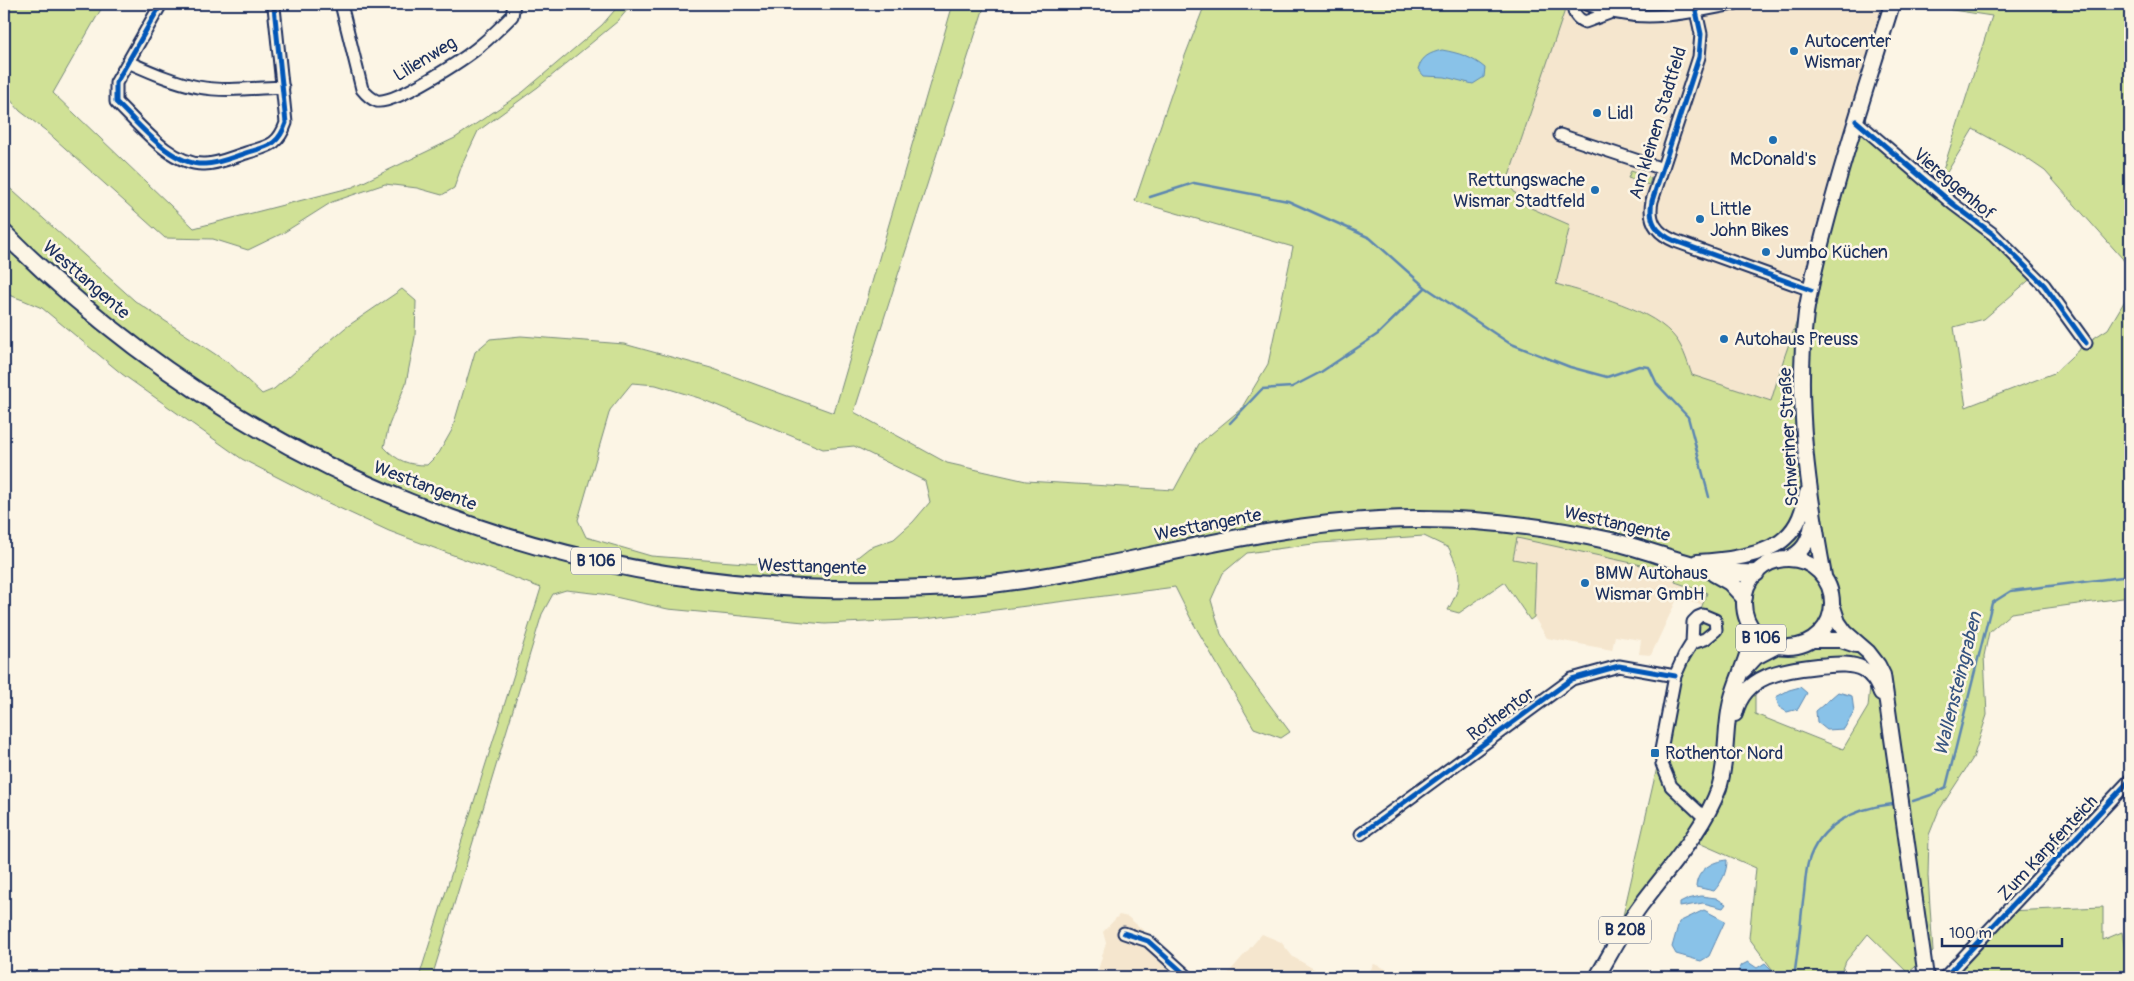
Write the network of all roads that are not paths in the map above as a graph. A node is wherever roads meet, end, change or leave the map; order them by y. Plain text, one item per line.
1 (161, 4) edge
2 (270, 4) edge
3 (341, 4) edge
4 (514, 4) edge
5 (1574, 4) edge
6 (1587, 4) edge
7 (1734, 4) edge
8 (1892, 4) edge
9 (1696, 11) junction
10 (1612, 12) junction
11 (128, 62) junction
12 (283, 87) junction
13 (1856, 121) junction
14 (1560, 135) dead end
15 (1662, 169) junction
16 (4, 233) edge
17 (1811, 290) junction
18 (2086, 343) dead end
19 (1809, 486) junction
20 (1813, 519) junction
21 (1787, 559) junction
22 (1688, 562) junction
23 (1703, 568) junction
24 (1756, 573) junction
25 (1824, 576) junction
26 (1744, 597) junction
27 (1833, 607) junction
28 (1752, 628) junction
29 (1813, 640) junction
30 (1692, 643) dead end
31 (1777, 646) junction
32 (1868, 652) junction
33 (1675, 676) junction
34 (1740, 677) junction
35 (1889, 711) junction
36 (1726, 750) junction
37 (2130, 780) edge
38 (1704, 817) junction
39 (1361, 834) dead end
40 (1124, 934) dead end
41 (1188, 977) edge
42 (1597, 977) edge
43 (1926, 977) edge
44 (1945, 977) edge

1 - 11 street
2 - 12 street
3 - 4 street, Lilienweg
5 - 10 street
6 - 10 street
7 - 9 street
8 - 13 main road, Schweriner Straße
9 - 10 street
9 - 15 street, Am kleinen Stadtfeld
11 - 12 street
11 - 12 street
13 - 17 main road, Schweriner Straße
13 - 18 street, Viereggenhof
14 - 15 street
15 - 17 street, Am kleinen Stadtfeld
16 - 22 highway, Westtangente / B 106
17 - 19 main road, Schweriner Straße
19 - 20 main road, Schweriner Straße
19 - 22 main road
20 - 21 main road, Schweriner Straße
20 - 25 main road, Schweriner Straße
21 - 24 main road, B 106
21 - 25 main road
22 - 23 highway, Westtangente / B 106
23 - 24 highway, Westtangente / B 106
23 - 26 highway, Westtangente / B 106
24 - 26 main road
25 - 27 main road, B 106
26 - 28 main road, B 106
27 - 29 main road
27 - 32 main road, B 106
28 - 31 main road, B 106
28 - 34 main road, B 208
29 - 31 main road, B 106
29 - 32 main road, B 106
30 - 33 street
31 - 34 main road, B 208
32 - 35 main road, B 106
33 - 38 street
33 - 39 street, Rothentor
34 - 36 main road, B 208
35 - 36 main road, B 106
35 - 43 main road, B 106
36 - 38 main road, B 208
37 - 44 street, Zum Karpfenteich
38 - 42 main road, B 208
40 - 41 street

